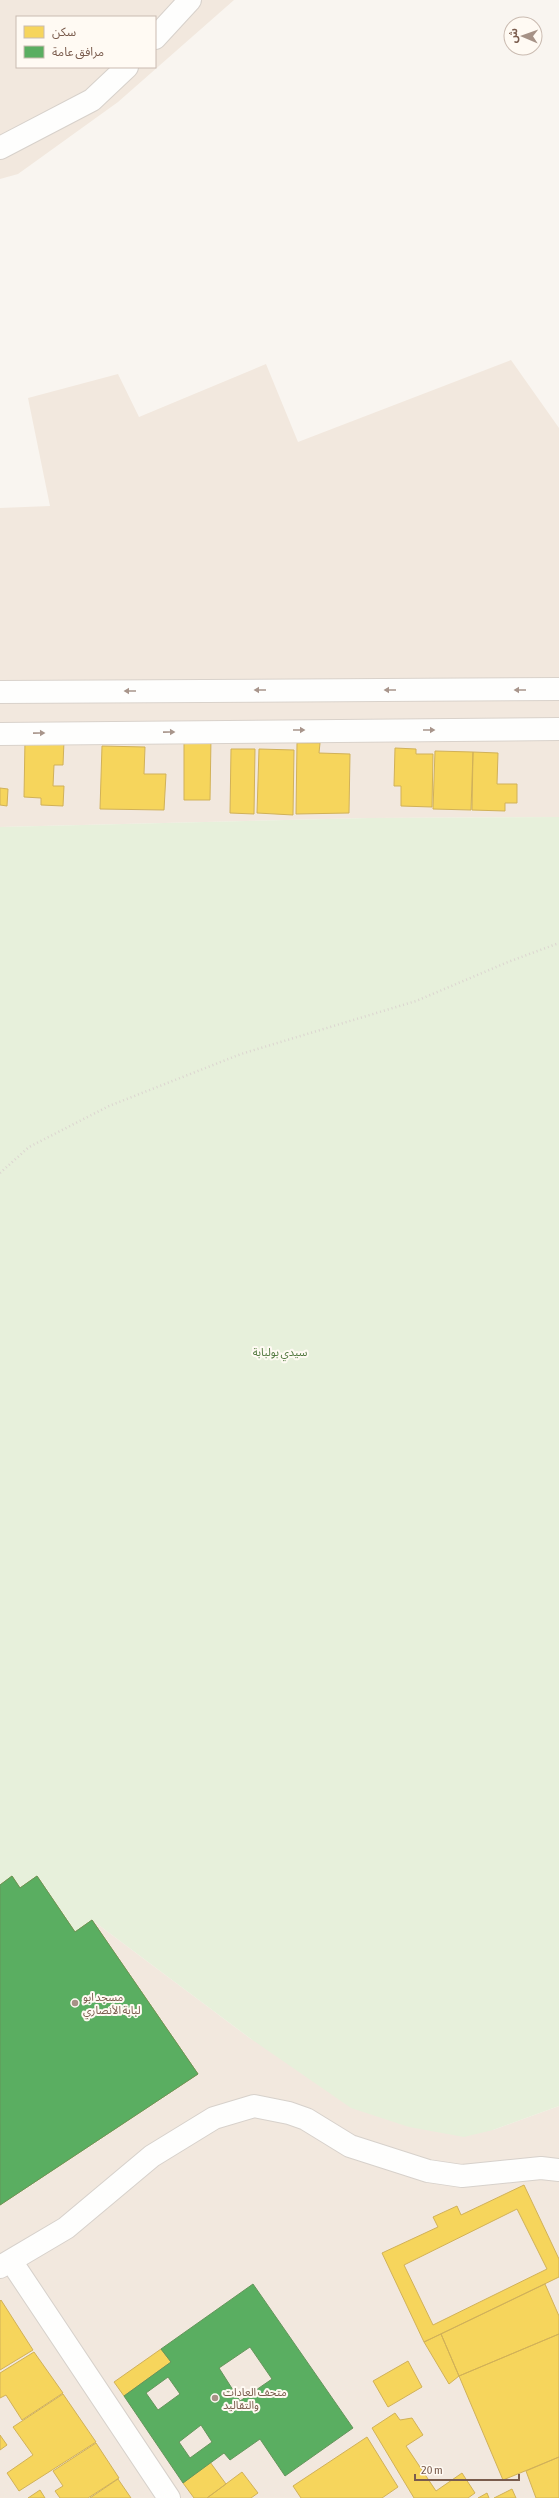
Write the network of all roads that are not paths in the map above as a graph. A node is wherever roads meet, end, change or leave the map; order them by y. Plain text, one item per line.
1 (190, 0) edge
2 (156, 37) edge
3 (125, 68) edge
4 (0, 148) edge
5 (559, 689) edge
6 (0, 692) edge
7 (559, 729) edge
8 (0, 734) edge
9 (559, 2170) edge
10 (6, 2264) edge
11 (169, 2498) edge

1 - 2 main road
3 - 4 main road
5 -> 6 main road
8 -> 7 main road
9 - 10 main road
10 - 11 main road

